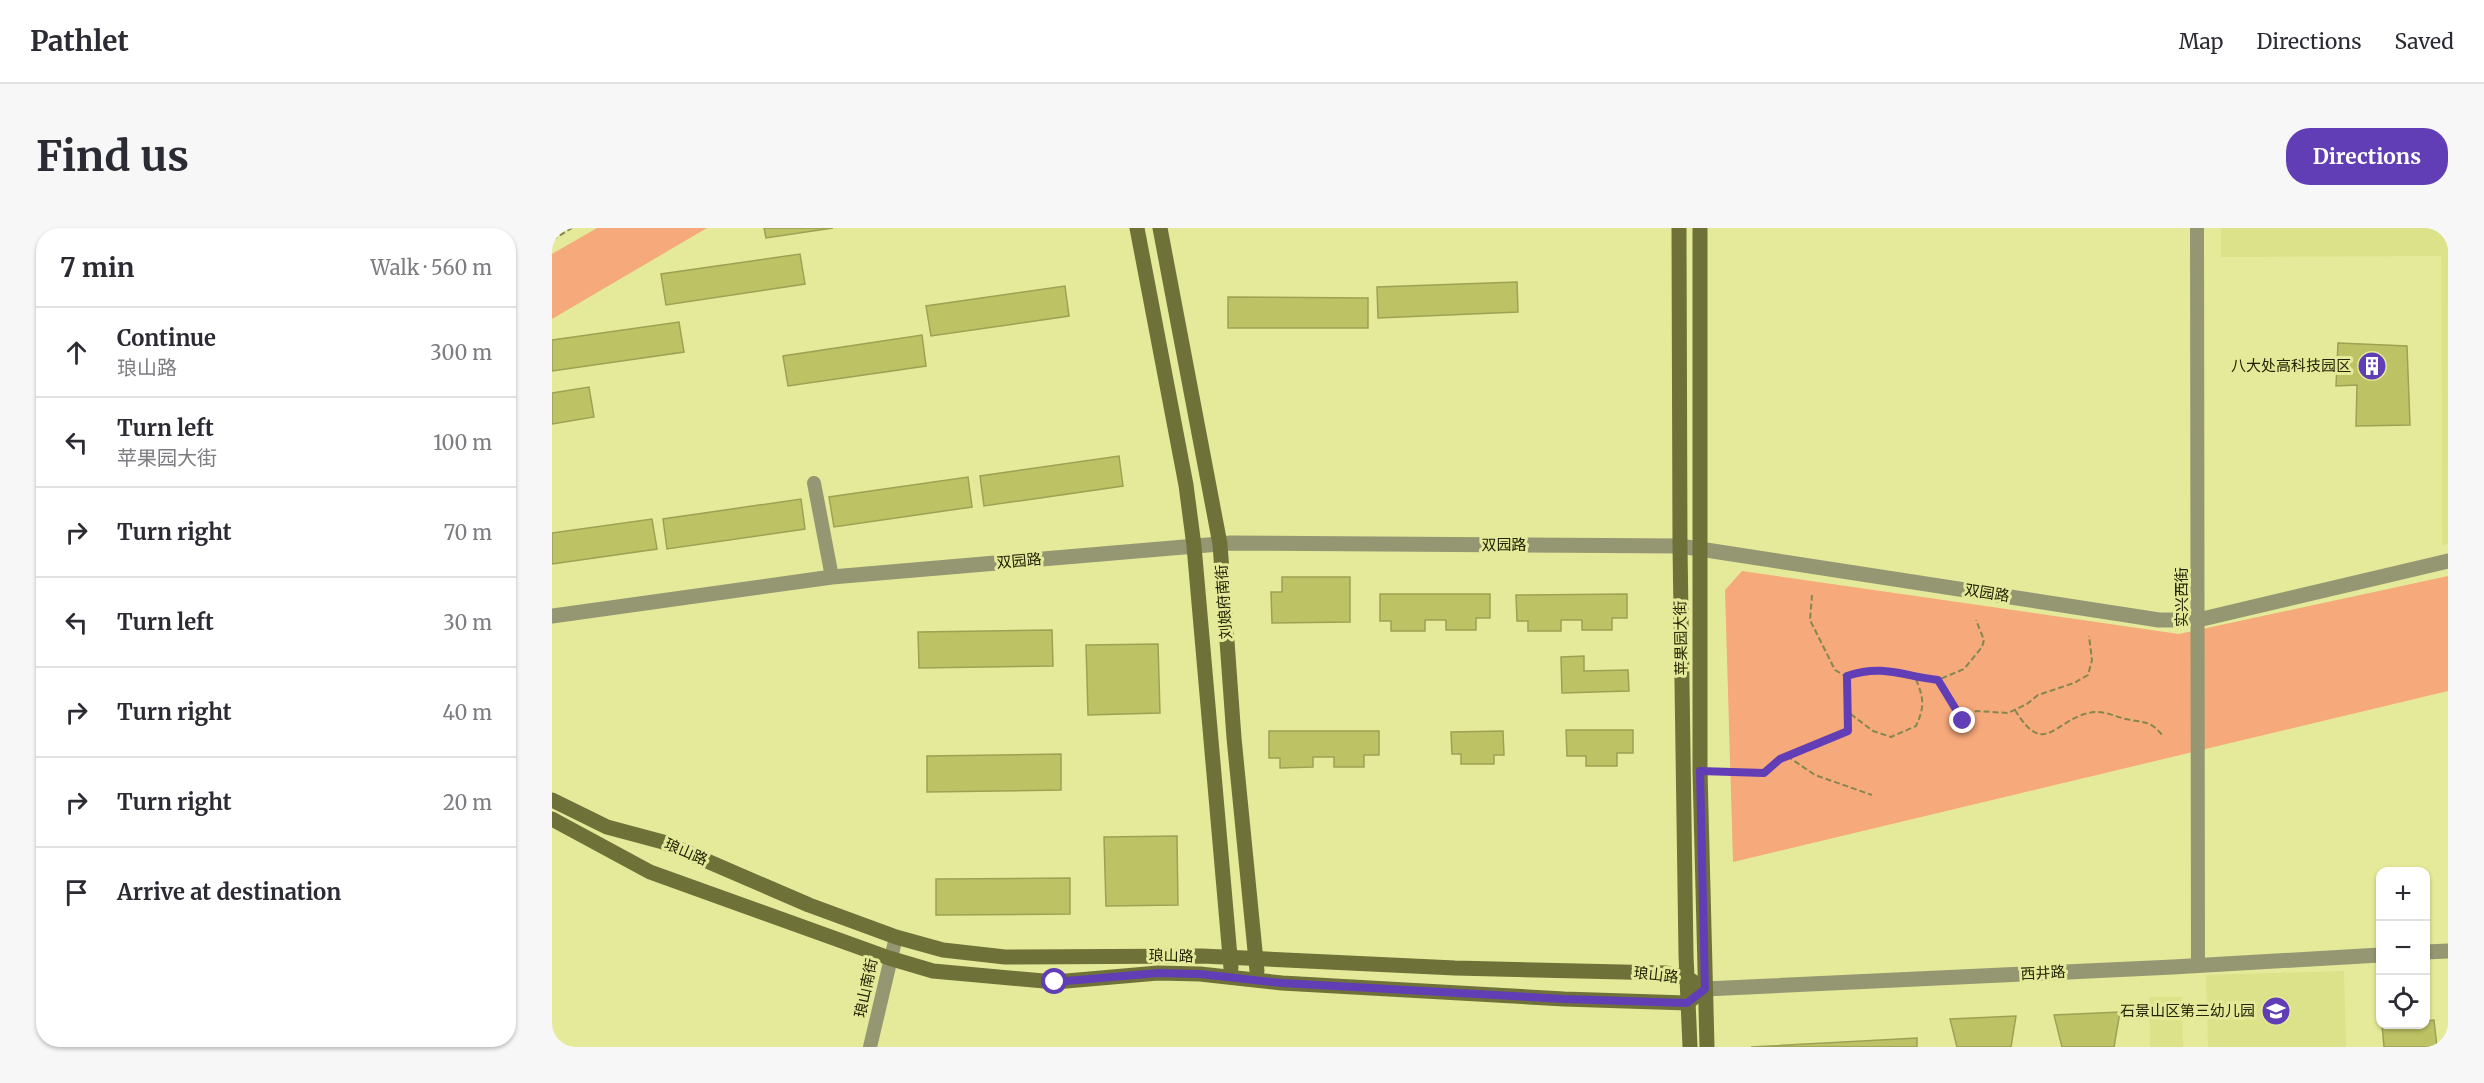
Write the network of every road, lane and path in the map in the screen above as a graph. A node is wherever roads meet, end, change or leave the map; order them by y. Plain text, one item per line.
1 (572, 228) edge
2 (1137, 228) edge
3 (1161, 228) edge
4 (1679, 228) edge
5 (1700, 228) edge
6 (2197, 228) edge
7 (552, 240) edge
8 (814, 483) dead end
9 (1220, 544) junction
10 (1194, 546) junction
11 (1680, 546) junction
12 (1700, 549) junction
13 (2448, 561) edge
14 (832, 577) junction
15 (1812, 595) dead end
16 (552, 616) edge
17 (1976, 620) dead end
18 (2198, 620) junction
19 (2089, 636) dead end
20 (1847, 676) junction
21 (1915, 678) junction
22 (1938, 680) junction
23 (2015, 710) junction
24 (1848, 712) junction
25 (2162, 735) dead end
26 (1787, 756) junction
27 (1700, 771) junction
28 (1872, 795) dead end
29 (552, 800) edge
30 (552, 819) edge
31 (896, 936) junction
32 (2448, 951) edge
33 (2430, 952) edge
34 (2376, 955) edge
35 (889, 958) junction
36 (1231, 958) junction
37 (1256, 960) junction
38 (2198, 965) junction
39 (1232, 977) junction
40 (1687, 978) junction
41 (1257, 980) junction
42 (1705, 989) junction
43 (1687, 1003) junction
44 (870, 1047) edge
45 (1690, 1047) edge
46 (1707, 1047) edge

1 - 7 path
2 - 10 main road, 刘娘府南街
3 - 9 main road, 刘娘府南街
4 - 11 main road, 苹果园大街
5 - 12 main road, 苹果园大街
6 - 18 street, 实兴西街
8 - 14 street
9 - 10 street, 双园路
9 - 11 street, 双园路
9 - 37 main road, 刘娘府南街
10 - 14 street, 双园路
10 - 36 main road, 刘娘府南街
11 - 12 street, 双园路
11 - 40 main road, 苹果园大街
12 - 18 street, 双园路
12 - 27 main road, 苹果园大街
13 - 18 street, 双园路
14 - 16 street, 双园路
15 - 20 path
17 - 22 path
18 - 38 street, 实兴西街
19 - 23 path
20 - 21 path
20 - 24 path
21 - 22 path
21 - 24 path
22 - 23 path
23 - 25 path
24 - 26 path
26 - 27 path
26 - 28 path
27 - 42 main road, 苹果园大街
29 - 31 main road, 琅山路
30 - 35 main road, 琅山路
31 - 35 street, 琅山南街
31 - 36 main road, 琅山路
32 - 33 street
34 - 38 street, 西井路
35 - 39 main road, 琅山路
35 - 44 street, 琅山南街
36 - 37 main road, 琅山路
36 - 39 main road, 刘娘府南街
37 - 40 main road, 琅山路
37 - 41 main road, 刘娘府南街
38 - 42 street, 西井路
39 - 41 main road, 琅山路
40 - 42 main road, 琅山路
40 - 43 main road, 苹果园大街
41 - 43 main road, 琅山路
42 - 43 main road, 琅山路
42 - 46 main road, 苹果园大街
43 - 45 main road, 苹果园大街

